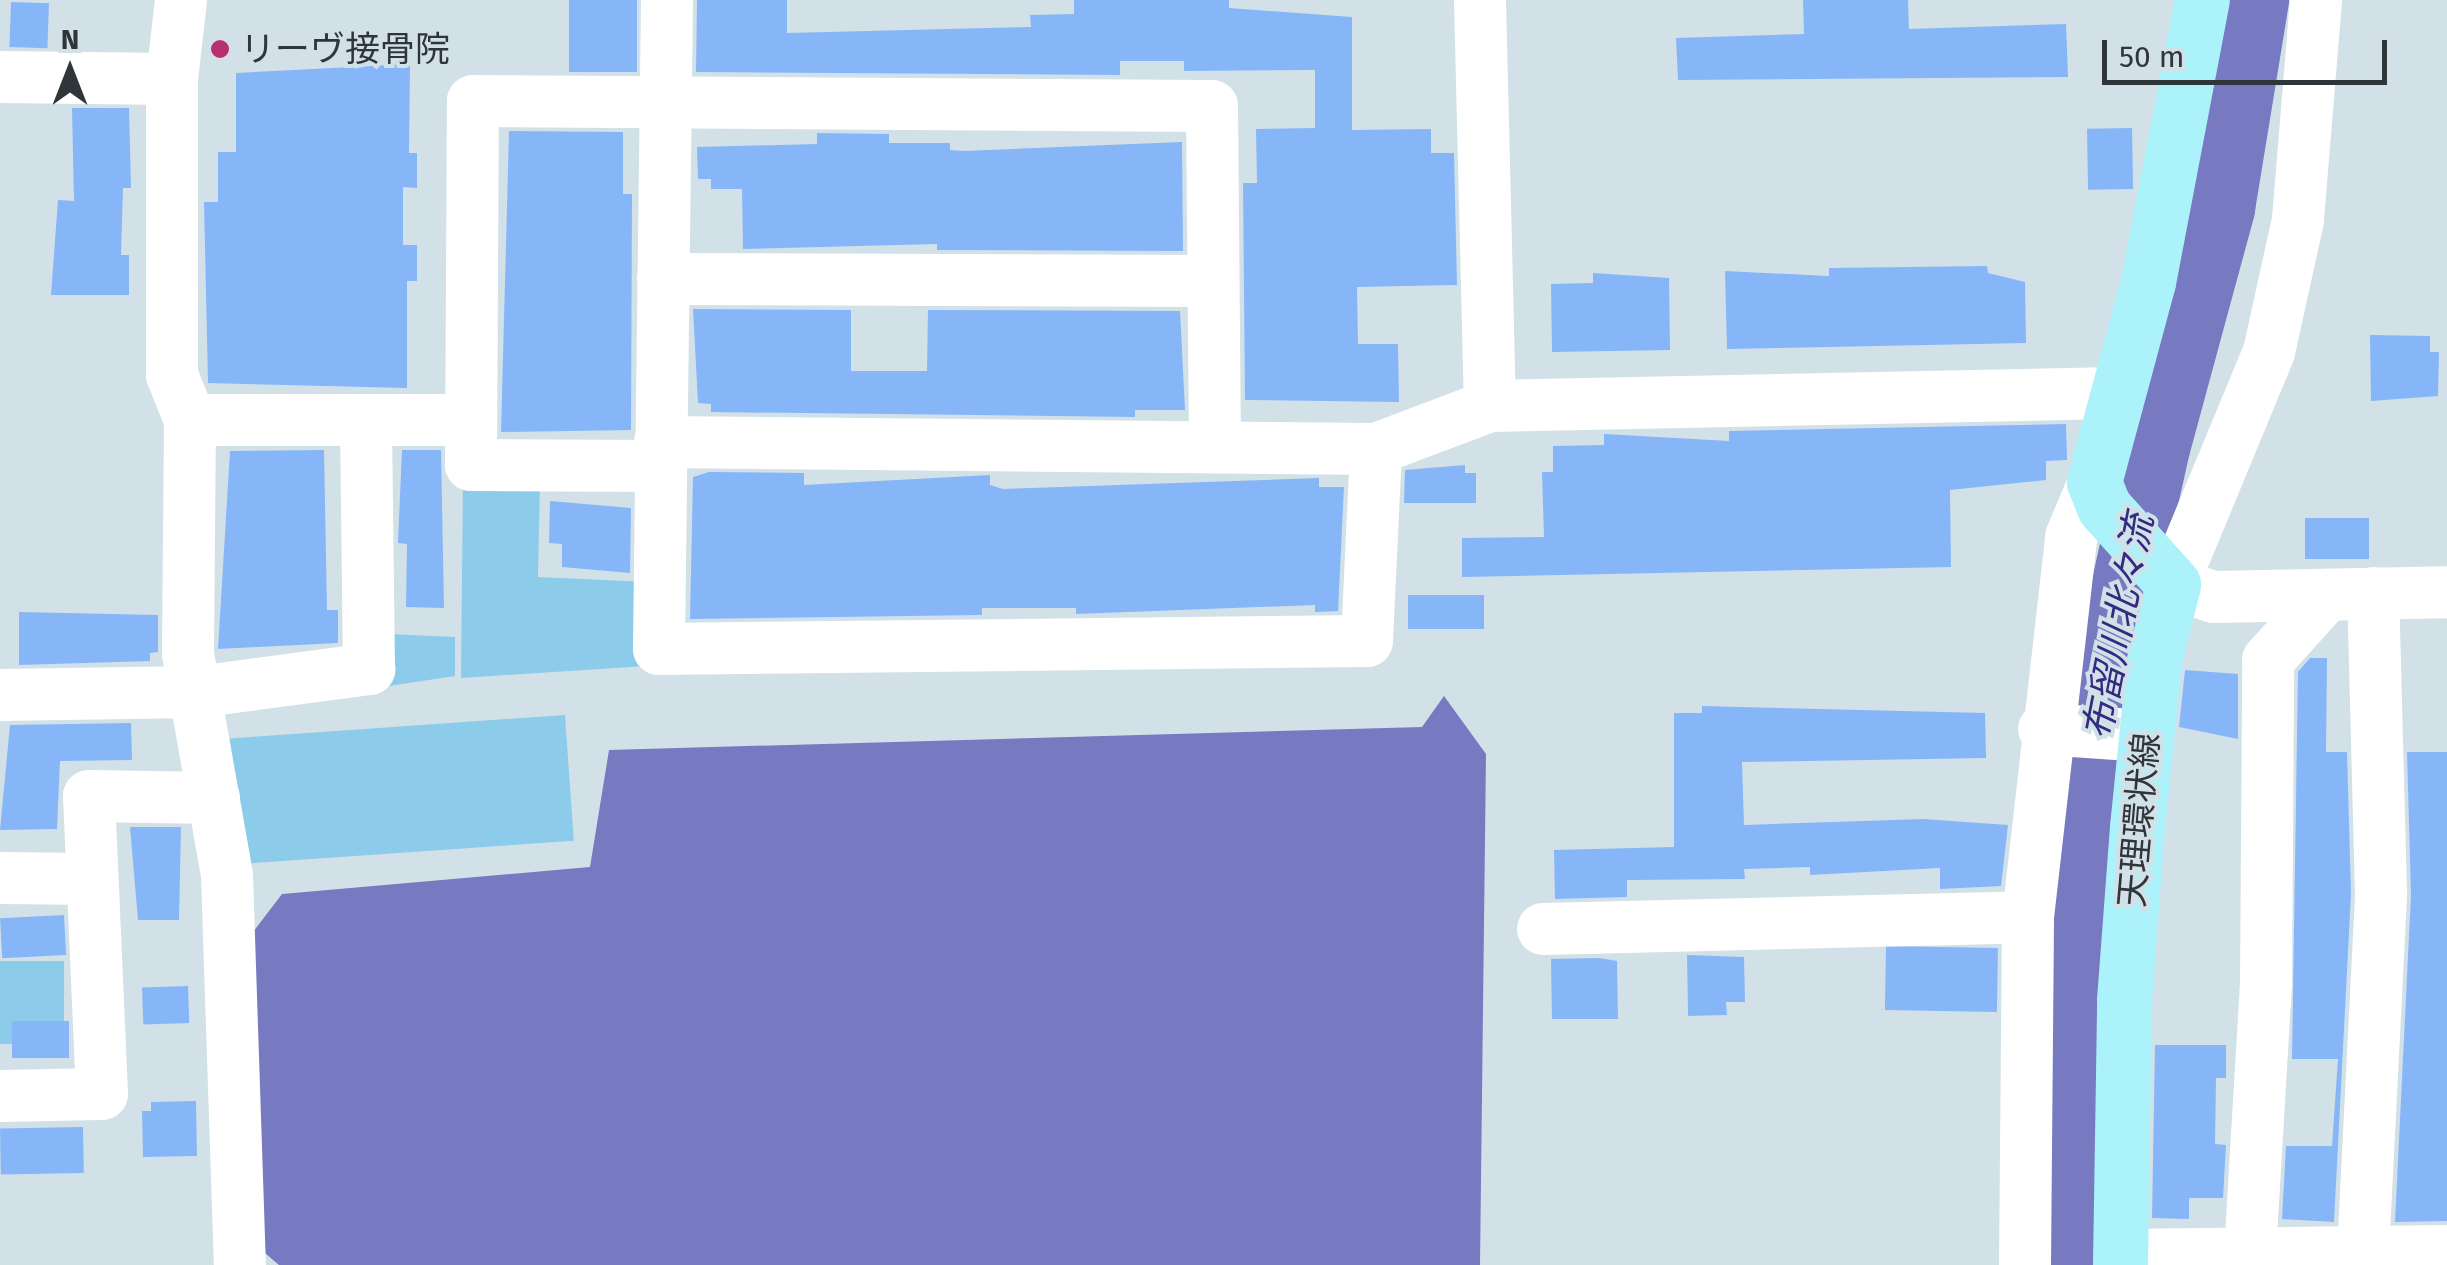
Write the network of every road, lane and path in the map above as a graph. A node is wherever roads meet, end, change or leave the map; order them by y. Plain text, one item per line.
1 (181, 0) edge
2 (667, 0) edge
3 (1480, 0) edge
4 (2202, 0) edge
5 (2316, 0) edge
6 (0, 77) edge
7 (172, 79) junction
8 (666, 102) junction
9 (663, 279) junction
10 (1213, 281) junction
11 (2115, 393) junction
12 (1490, 406) junction
13 (190, 420) junction
14 (366, 420) junction
15 (470, 420) junction
16 (1215, 443) junction
17 (1376, 450) junction
18 (660, 454) junction
19 (2099, 494) junction
20 (2166, 572) junction
21 (2447, 592) edge
22 (2350, 594) junction
23 (196, 692) junction
24 (0, 695) edge
25 (2044, 729) junction
26 (2146, 736) junction
27 (214, 798) junction
28 (0, 878) edge
29 (92, 878) junction
30 (2028, 917) junction
31 (1544, 929) dead end
32 (0, 1096) edge
33 (2447, 1251) edge
34 (2363, 1252) junction
35 (2250, 1253) junction
36 (2120, 1260) edge
37 (240, 1265) edge
38 (2026, 1265) edge

1 - 7 street
2 - 8 street
3 - 12 street
4 - 11 main road
5 - 20 street
6 - 7 street
7 - 13 street
8 - 9 street
8 - 10 street
8 - 15 street
9 - 10 street
9 - 18 street
10 - 16 street
11 - 12 street
11 - 19 main road
12 - 17 street
13 - 14 street
13 - 23 street
14 - 15 street
14 - 23 street
15 - 18 street
16 - 17 street
16 - 18 street
17 - 18 street
19 - 20 main road
19 - 25 street
20 - 22 street
20 - 26 main road, 天理環状線
21 - 22 street
22 - 34 street
22 - 35 street
23 - 24 street
23 - 27 street
25 - 26 street
25 - 30 street
26 - 36 main road, 天理環状線
27 - 29 street
27 - 37 street
28 - 29 street
29 - 32 street
30 - 31 street
30 - 38 street
33 - 34 street
34 - 35 street
35 - 36 street

